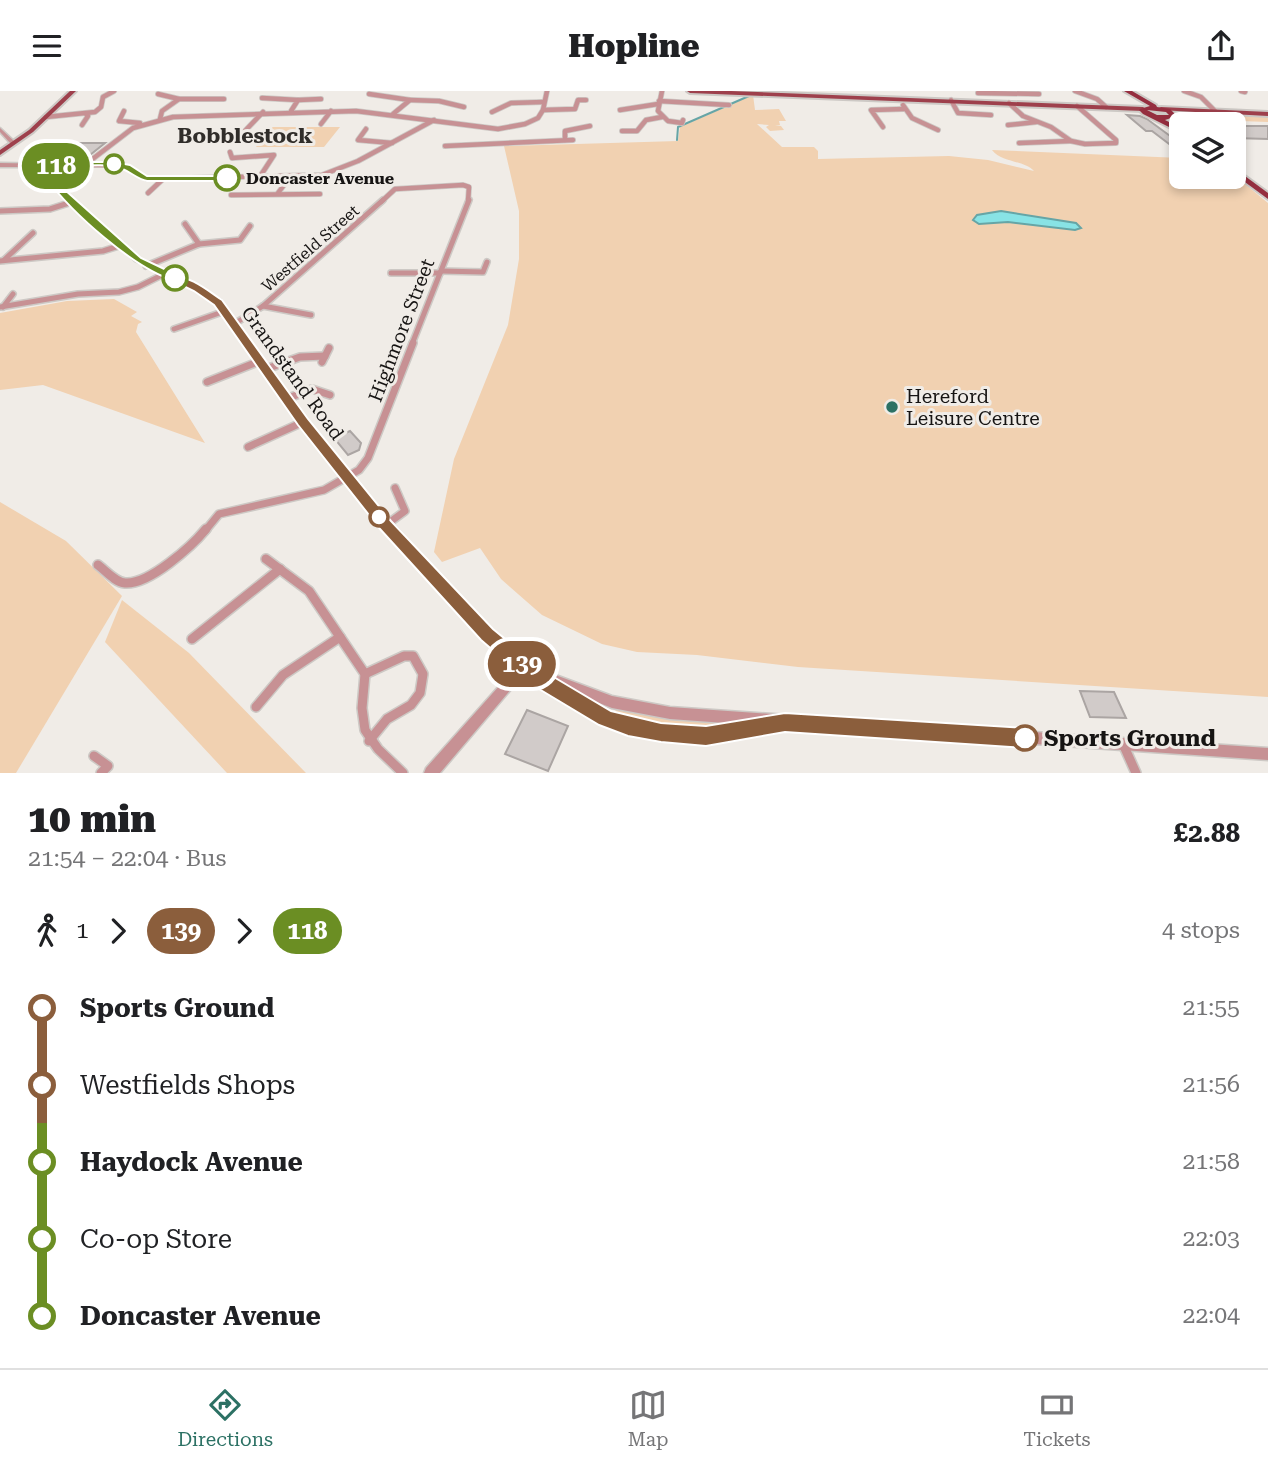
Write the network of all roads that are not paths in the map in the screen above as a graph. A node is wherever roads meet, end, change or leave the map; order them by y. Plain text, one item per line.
1 (72, 91) edge
2 (114, 91) edge
3 (547, 91) edge
4 (662, 91) edge
5 (691, 91) edge
6 (1075, 91) edge
7 (1127, 91) edge
8 (1184, 91) edge
9 (977, 92) edge
10 (158, 94) dead end
11 (1039, 94) dead end
12 (370, 96) dead end
13 (262, 98) dead end
14 (900, 98) junction
15 (179, 99) junction
16 (224, 99) dead end
17 (321, 99) dead end
18 (1139, 99) junction
19 (299, 100) junction
20 (410, 100) junction
21 (586, 100) dead end
22 (951, 100) junction
23 (544, 102) junction
24 (985, 102) junction
25 (659, 103) junction
26 (1009, 103) junction
27 (729, 105) dead end
28 (1077, 106) junction
29 (464, 107) dead end
30 (1106, 107) junction
31 (904, 109) junction
32 (1161, 109) junction
33 (543, 110) junction
34 (620, 110) dead end
35 (124, 111) dead end
36 (291, 111) junction
37 (331, 111) junction
38 (263, 112) junction
39 (502, 112) dead end
40 (947, 112) dead end
41 (956, 112) junction
42 (1146, 112) junction
43 (1200, 112) edge
44 (1216, 112) edge
45 (1246, 113) edge
46 (86, 114) junction
47 (393, 114) junction
48 (1169, 114) edge
49 (1268, 114) edge
50 (991, 115) dead end
51 (1169, 115) edge
52 (46, 117) junction
53 (662, 117) junction
54 (160, 119) junction
55 (435, 120) junction
56 (683, 120) dead end
57 (1036, 122) junction
58 (144, 124) junction
59 (321, 124) dead end
60 (1169, 124) edge
61 (82, 125) dead end
62 (1008, 125) dead end
63 (590, 126) dead end
64 (883, 127) dead end
65 (937, 128) dead end
66 (0, 129) edge
67 (366, 129) dead end
68 (498, 129) junction
69 (621, 131) dead end
70 (202, 137) dead end
71 (565, 140) junction
72 (573, 140) dead end
73 (1071, 141) junction
74 (13, 143) junction
75 (393, 143) junction
76 (1019, 143) dead end
77 (498, 144) junction
78 (445, 146) dead end
79 (230, 152) dead end
80 (0, 153) edge
81 (0, 165) edge
82 (57, 165) junction
83 (86, 165) junction
84 (290, 177) junction
85 (259, 178) junction
86 (163, 179) junction
87 (1246, 180) edge
88 (467, 186) joint
89 (148, 193) dead end
90 (278, 194) junction
91 (320, 194) dead end
92 (231, 195) dead end
93 (1268, 197) edge
94 (72, 202) junction
95 (0, 211) edge
96 (185, 224) dead end
97 (250, 226) dead end
98 (33, 233) dead end
99 (199, 244) junction
100 (122, 245) junction
101 (2, 261) edge
102 (487, 263) dead end
103 (146, 266) junction
104 (440, 272) junction
105 (391, 273) dead end
106 (164, 274) junction
107 (13, 294) dead end
108 (262, 306) junction
109 (2, 307) edge
110 (225, 311) junction
111 (311, 315) dead end
112 (234, 324) junction
113 (174, 329) dead end
114 (329, 348) dead end
115 (263, 365) junction
116 (206, 382) dead end
117 (330, 395) dead end
118 (286, 399) junction
119 (303, 422) junction
120 (248, 447) dead end
121 (348, 477) junction
122 (395, 488) dead end
123 (386, 525) junction
124 (267, 559) dead end
125 (98, 565) dead end
126 (279, 569) junction
127 (340, 637) junction
128 (192, 639) dead end
129 (527, 669) junction
130 (365, 674) junction
131 (256, 707) dead end
132 (785, 722) junction
133 (369, 741) junction
134 (1123, 744) junction
135 (1268, 754) edge
136 (94, 756) dead end
137 (101, 773) edge
138 (403, 773) edge
139 (431, 773) edge
140 (1136, 773) edge

1 - 52 main road
2 - 46 street
3 - 23 street
4 - 25 street
5 - 14 main road
6 - 30 street
7 - 18 highway
8 - 44 street
9 - 11 street
9 - 24 street
10 - 15 street
12 - 20 street
13 - 19 street
14 - 22 main road
14 - 31 street
15 - 16 street
15 - 54 street
17 - 19 street
18 - 32 highway
18 - 42 highway
19 - 36 street
20 - 29 street
20 - 47 street
21 - 33 street
22 - 24 main road
22 - 41 street
23 - 33 street
23 - 39 street
24 - 26 main road
25 - 27 street
25 - 34 street
25 - 53 street
26 - 28 main road
26 - 57 street
28 - 30 main road
28 - 73 street
30 - 42 main road
31 - 64 street
31 - 65 street
32 - 42 highway
32 - 43 main road
32 - 48 highway
33 - 68 street
35 - 58 street
36 - 37 street
36 - 38 street
37 - 47 street
37 - 59 street
38 - 54 street
38 - 70 street
40 - 41 street
41 - 50 street
42 - 51 highway
42 - 60 highway
45 - 49 main road
46 - 52 street
46 - 61 street
47 - 55 street
52 - 74 main road
53 - 56 street
53 - 69 street
54 - 58 street
55 - 68 street
55 - 75 street
57 - 62 street
57 - 73 street
58 - 83 street
63 - 71 street
66 - 74 street
67 - 75 street
68 - 77 street
71 - 72 street
71 - 77 street
73 - 76 street
74 - 80 main road
75 - 84 street
77 - 78 street
79 - 85 street
81 - 82 street
82 - 83 street
82 - 94 street, Grandstand Road
83 - 86 street
84 - 85 street
84 - 90 street
85 - 86 street
86 - 89 street
87 - 93 highway
88 - 104 street, Highmore Street
88 - 108 street, Westfield Street
90 - 91 street
90 - 92 street
94 - 95 street
94 - 100 street, Grandstand Road
96 - 99 street
97 - 99 street
98 - 101 street
99 - 103 street
100 - 101 street
100 - 103 street, Grandstand Road
102 - 104 street
103 - 106 street, Grandstand Road
104 - 105 street
104 - 121 street, Highmore Street
106 - 109 street
106 - 110 street, Grandstand Road
107 - 109 street
108 - 111 street
108 - 112 street, Westfield Street
110 - 112 street, Grandstand Road
110 - 113 street
112 - 115 street, Grandstand Road
114 - 115 street
115 - 116 street
115 - 118 street, Grandstand Road
117 - 118 street
118 - 119 street, Grandstand Road
119 - 120 street
119 - 121 street, Grandstand Road
121 - 123 street, Grandstand Road
121 - 125 street
122 - 123 street
123 - 129 street, Grandstand Road
124 - 126 street
126 - 127 street
126 - 128 street
127 - 130 street
127 - 131 street
129 - 132 street, Grandstand Road
129 - 132 street, Grandstand Road
129 - 139 street
130 - 133 street
130 - 133 street
132 - 134 street, Grandstand Road
133 - 138 street
134 - 135 street, Grandstand Road
134 - 140 street
136 - 137 street

